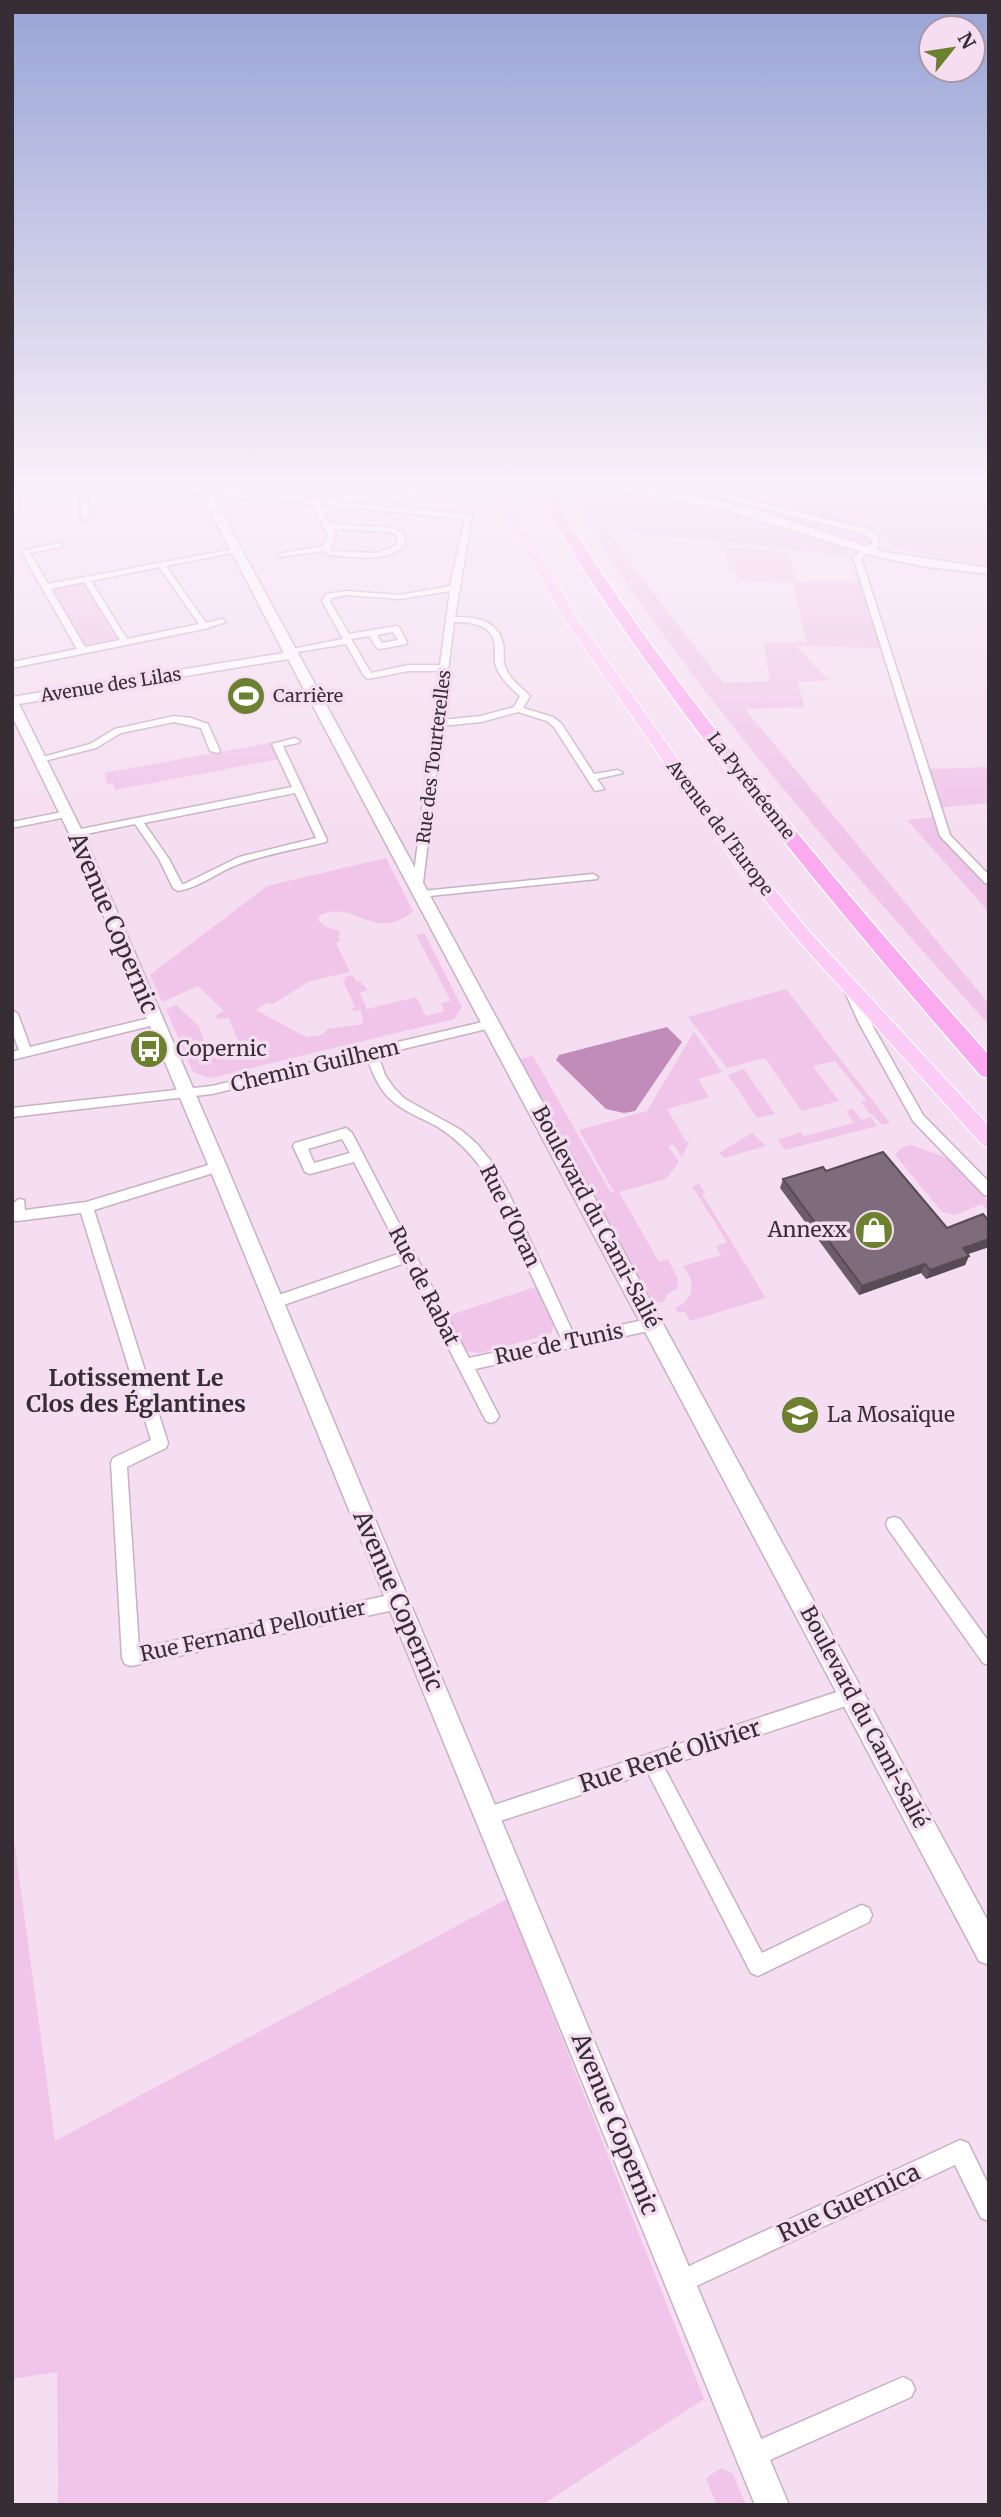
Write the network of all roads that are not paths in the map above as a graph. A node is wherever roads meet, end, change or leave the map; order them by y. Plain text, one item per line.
1 (54, 600) edge
2 (99, 600) edge
3 (186, 600) edge
4 (263, 600) edge
5 (326, 600) edge
6 (453, 600) edge
7 (560, 600) edge
8 (613, 600) edge
9 (629, 600) edge
10 (871, 600) edge
11 (451, 619) junction
12 (222, 622) dead end
13 (204, 626) junction
14 (372, 633) dead end
15 (347, 639) junction
16 (125, 642) junction
17 (83, 651) junction
18 (292, 653) junction
19 (12, 665) edge
20 (445, 668) junction
21 (12, 701) edge
22 (518, 709) junction
23 (439, 723) junction
24 (295, 741) dead end
25 (215, 751) dead end
26 (40, 759) junction
27 (618, 774) dead end
28 (591, 777) junction
29 (298, 789) junction
30 (599, 789) dead end
31 (67, 814) junction
32 (138, 821) junction
33 (13, 824) edge
34 (76, 833) junction
35 (593, 877) dead end
36 (989, 881) edge
37 (419, 892) junction
38 (847, 983) junction
39 (12, 1014) edge
40 (154, 1021) junction
41 (491, 1024) junction
42 (989, 1043) edge
43 (371, 1053) junction
44 (19, 1055) edge
45 (989, 1070) edge
46 (185, 1093) junction
47 (12, 1113) edge
48 (989, 1140) edge
49 (357, 1156) dead end
50 (218, 1167) junction
51 (989, 1191) edge
52 (19, 1204) dead end
53 (86, 1207) junction
54 (409, 1256) junction
55 (272, 1303) junction
56 (653, 1324) junction
57 (570, 1342) junction
58 (465, 1365) junction
59 (491, 1416) dead end
60 (894, 1524) dead end
61 (399, 1601) junction
62 (989, 1657) edge
63 (852, 1696) junction
64 (652, 1762) junction
65 (488, 1816) junction
66 (862, 1915) dead end
67 (989, 1951) edge
68 (989, 2210) edge
69 (680, 2282) junction
70 (903, 2389) dead end
71 (752, 2456) junction
72 (772, 2505) edge

1 - 17 street
2 - 16 street
3 - 13 street
4 - 18 street, Boulevard du Cami-Salié
5 - 15 street
6 - 11 street, Rue des Tourterelles
7 - 38 main road, Avenue de l'Europe
8 - 45 highway, La Pyrénéenne
9 - 42 highway, La Pyrénéenne
10 - 36 street
11 - 20 street, Rue des Tourterelles
11 - 22 street
12 - 13 street
13 - 16 street
14 - 15 street
15 - 18 street
15 - 20 street
16 - 17 street
17 - 19 street
18 - 21 street, Avenue des Lilas
18 - 37 street, Boulevard du Cami-Salié
20 - 23 street, Rue des Tourterelles
21 - 26 street, Avenue Copernic
22 - 23 street
22 - 28 street
23 - 37 street, Rue des Tourterelles
24 - 29 street
25 - 26 street
26 - 31 street, Avenue Copernic
27 - 28 street
28 - 30 street
29 - 32 street
29 - 32 street
31 - 33 street
31 - 34 street, Avenue Copernic
32 - 34 street
34 - 40 street, Avenue Copernic
35 - 37 street
37 - 41 street, Boulevard du Cami-Salié
38 - 48 main road, Avenue de l'Europe
38 - 51 street
39 - 44 street
40 - 44 street
40 - 46 street, Avenue Copernic
41 - 43 street, Chemin Guilhem
41 - 56 street, Boulevard du Cami-Salié
43 - 46 street, Chemin Guilhem
43 - 57 street, Rue d'Oran
46 - 47 street, Chemin Guilhem
46 - 50 street, Avenue Copernic
49 - 54 street, Rue de Rabat
50 - 53 street
50 - 55 street, Avenue Copernic
52 - 53 street
53 - 61 street, Rue Fernand Pelloutier
54 - 55 street
54 - 58 street, Rue de Rabat
55 - 61 street, Avenue Copernic
56 - 57 street, Rue de Tunis
56 - 63 street, Boulevard du Cami-Salié
57 - 58 street, Rue de Tunis
58 - 59 street, Rue de Rabat
60 - 62 street
61 - 65 street, Avenue Copernic
63 - 64 street, Rue René Olivier
63 - 67 street, Boulevard du Cami-Salié
64 - 65 street, Rue René Olivier
64 - 66 street
65 - 69 street, Avenue Copernic
68 - 69 street, Rue Guernica
69 - 71 street, Avenue Copernic
70 - 71 street
71 - 72 street, Avenue Copernic

